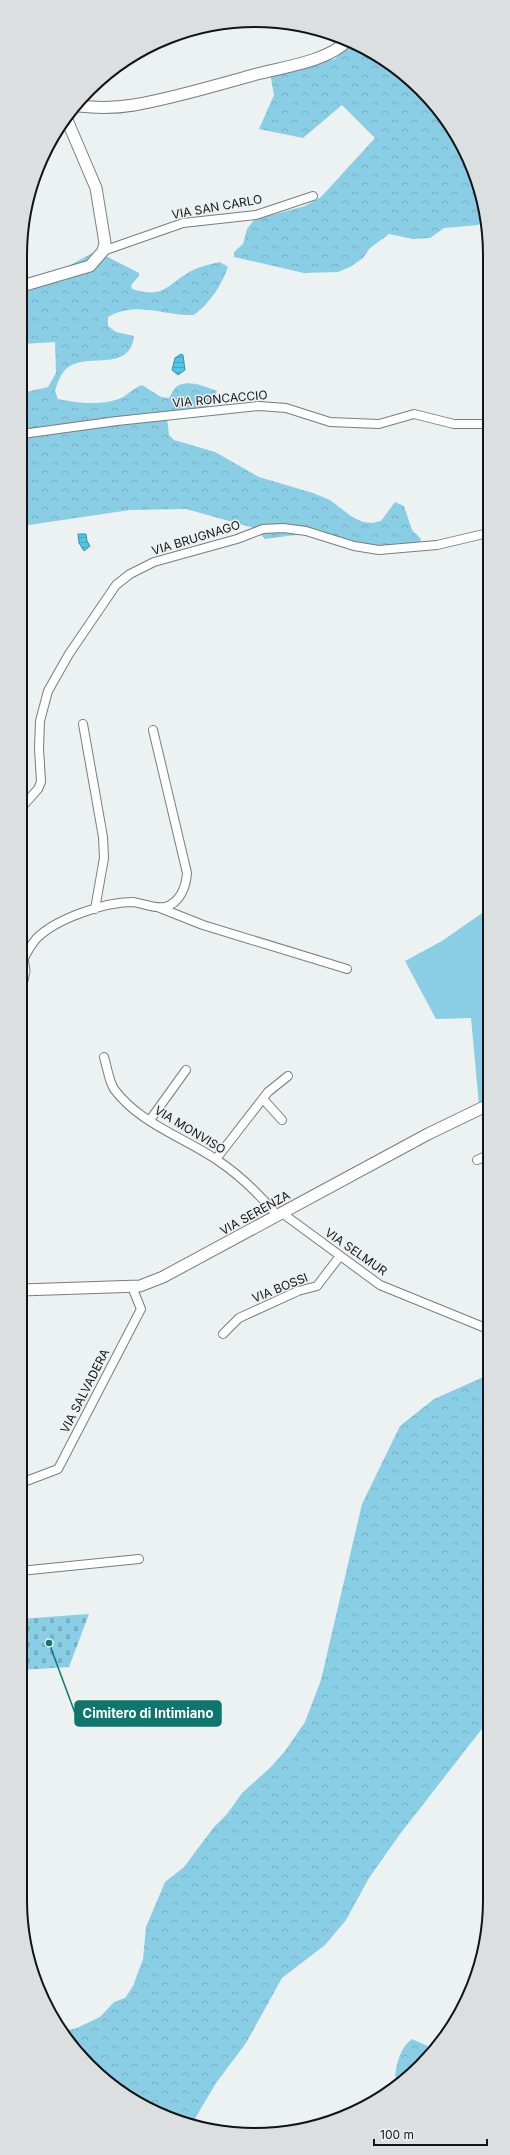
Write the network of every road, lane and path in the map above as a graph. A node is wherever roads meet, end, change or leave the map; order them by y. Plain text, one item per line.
1 (343, 44) edge
2 (83, 106) edge
3 (68, 123) edge
4 (313, 196) dead end
5 (103, 251) junction
6 (27, 285) edge
7 (483, 424) edge
8 (27, 433) edge
9 (483, 534) edge
10 (82, 724) dead end
11 (153, 730) dead end
12 (27, 801) edge
13 (157, 907) junction
14 (95, 909) junction
15 (27, 950) edge
16 (347, 969) dead end
17 (104, 1058) dead end
18 (186, 1070) dead end
19 (288, 1076) dead end
20 (263, 1099) junction
21 (483, 1107) edge
22 (150, 1120) junction
23 (282, 1120) dead end
24 (483, 1157) edge
25 (216, 1159) junction
26 (477, 1160) dead end
27 (280, 1214) junction
28 (340, 1256) junction
29 (132, 1287) junction
30 (27, 1290) edge
31 (483, 1327) edge
32 (223, 1334) dead end
33 (27, 1480) edge
34 (138, 1558) dead end
35 (27, 1570) edge

1 - 2 street
3 - 5 street
4 - 5 street, VIA SAN CARLO
5 - 6 street
7 - 8 street, VIA RONCACCIO
9 - 12 street, VIA BRUGNAGO
10 - 14 street
11 - 13 street
13 - 14 street
13 - 16 street
14 - 15 street
17 - 22 street, VIA MONVISO
18 - 22 street
19 - 20 street
20 - 23 street
20 - 25 street
21 - 27 street, VIA SERENZA
22 - 25 street, VIA MONVISO
24 - 26 street
25 - 27 street, VIA MONVISO
27 - 28 street, VIA SELMUR
27 - 29 street, VIA SERENZA
28 - 31 street, VIA SELMUR
28 - 32 street, VIA BOSSI
29 - 30 street, VIA SERENZA
29 - 33 street, VIA SALVADERA
34 - 35 street

